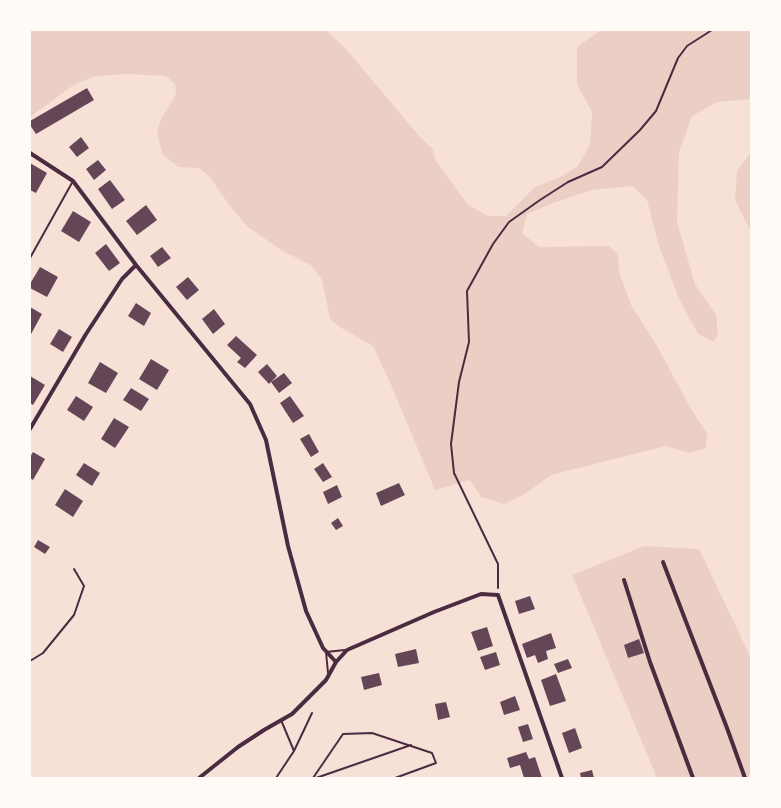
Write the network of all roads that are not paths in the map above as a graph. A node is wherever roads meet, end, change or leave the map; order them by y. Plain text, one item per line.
1 (30, 153) edge
2 (73, 181) junction
3 (30, 258) edge
4 (136, 265) junction
5 (30, 429) edge
6 (663, 562) dead end
7 (74, 569) dead end
8 (624, 580) dead end
9 (347, 650) junction
10 (326, 652) junction
11 (30, 661) edge
12 (336, 662) junction
13 (328, 676) junction
14 (312, 713) dead end
15 (281, 720) junction
16 (410, 745) junction
17 (294, 751) junction
18 (199, 778) edge
19 (276, 778) edge
20 (314, 778) edge
21 (395, 778) edge
22 (562, 778) edge
23 (693, 778) edge
24 (745, 778) edge

1 - 2 street
2 - 3 lane
2 - 4 street
4 - 5 street
4 - 10 street
6 - 24 street
7 - 11 lane
8 - 23 street
9 - 10 lane
9 - 12 street
9 - 22 street
10 - 12 street
10 - 13 lane
12 - 13 street
13 - 15 street
14 - 17 lane
15 - 17 lane
15 - 18 street
16 - 20 lane
16 - 20 lane
16 - 21 lane
17 - 19 lane

